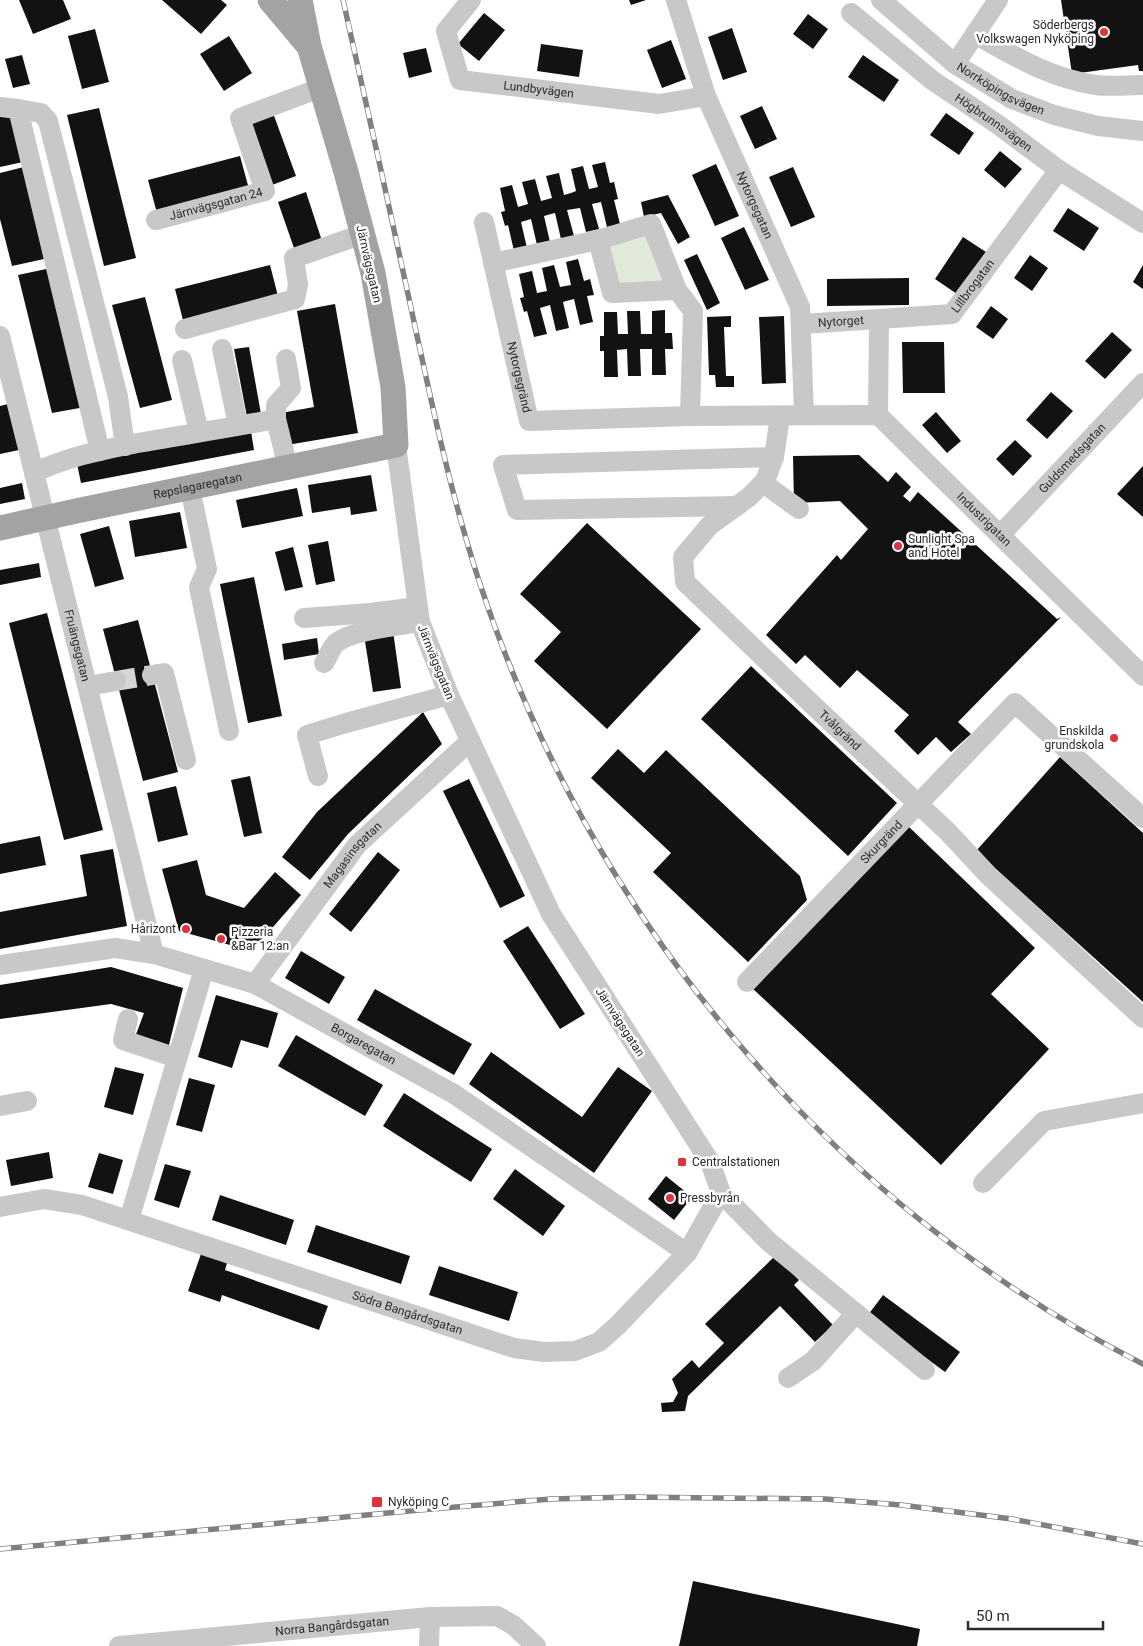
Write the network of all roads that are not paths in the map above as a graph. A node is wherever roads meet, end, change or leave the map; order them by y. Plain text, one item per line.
1 (270, 0) edge
2 (300, 0) edge
3 (471, 0) edge
4 (676, 0) edge
5 (881, 0) edge
6 (998, 0) edge
7 (851, 13) dead end
8 (975, 34) junction
9 (309, 46) junction
10 (955, 64) junction
11 (1143, 85) edge
12 (320, 88) junction
13 (706, 96) junction
14 (9, 108) edge
15 (1143, 131) edge
16 (1058, 170) junction
17 (156, 220) dead end
18 (484, 222) dead end
19 (1143, 223) edge
20 (362, 234) junction
21 (598, 240) junction
22 (84, 260) junction
23 (493, 263) junction
24 (54, 264) junction
25 (678, 290) junction
26 (879, 318) junction
27 (802, 324) junction
28 (185, 328) dead end
29 (0, 336) edge
30 (222, 349) dead end
31 (286, 359) dead end
32 (182, 360) dead end
33 (1143, 383) edge
34 (804, 415) junction
35 (878, 415) junction
36 (690, 416) junction
37 (780, 416) junction
38 (276, 419) junction
39 (238, 425) junction
40 (199, 432) junction
41 (125, 446) junction
42 (396, 446) junction
43 (100, 451) junction
44 (774, 457) junction
45 (288, 468) junction
46 (34, 473) junction
47 (765, 481) junction
48 (190, 488) junction
49 (737, 506) junction
50 (799, 509) dead end
51 (46, 518) junction
52 (0, 528) edge
53 (1001, 534) junction
54 (419, 615) junction
55 (304, 618) dead end
56 (324, 663) dead end
57 (152, 675) tunnel mouth
58 (1143, 676) edge
59 (116, 681) tunnel mouth
60 (88, 686) junction
61 (449, 695) junction
62 (229, 731) dead end
63 (470, 741) junction
64 (186, 760) dead end
65 (318, 776) dead end
66 (918, 804) junction
67 (1143, 818) edge
68 (154, 954) junction
69 (0, 965) edge
70 (204, 969) junction
71 (747, 982) dead end
72 (255, 984) junction
73 (1143, 1018) edge
74 (128, 1019) dead end
75 (177, 1058) junction
76 (27, 1102) dead end
77 (1143, 1102) edge
78 (0, 1106) edge
79 (983, 1183) dead end
80 (721, 1193) junction
81 (0, 1207) edge
82 (129, 1220) junction
83 (687, 1253) junction
84 (856, 1313) junction
85 (925, 1370) dead end
86 (788, 1378) dead end
87 (430, 1617) junction
88 (119, 1646) edge
89 (429, 1646) edge
90 (536, 1646) edge

1 - 9 main road, Järnvägsgatan
2 - 9 main road, Järnvägsgatan
3 - 13 street, Lundbyvägen
4 - 13 street, Nytorgsgatan
5 - 10 street, Norrköpingsvägen
6 - 8 street
7 - 16 street, Högbrunnsvägen
8 - 10 street
8 - 11 street
9 - 12 main road, Järnvägsgatan
10 - 15 street, Norrköpingsvägen
12 - 17 street, Järnvägsgatan 24
12 - 20 main road, Järnvägsgatan
13 - 27 street, Nytorgsgatan
14 - 22 street
14 - 24 street
16 - 19 street, Högbrunnsvägen
16 - 26 street, Lillbrogatan
18 - 23 street, Nytorgsgränd
20 - 28 street
20 - 42 main road, Järnvägsgatan
21 - 23 street
21 - 25 street
21 - 25 street
22 - 24 street
22 - 41 street
23 - 36 street, Nytorgsgränd
24 - 43 street
25 - 36 street
26 - 27 street, Nytorget
26 - 35 street
27 - 34 street, Nytorgsgatan
29 - 46 street, Fruängsgatan
30 - 39 street
31 - 38 street
32 - 40 street
33 - 53 street, Guldsmedsgatan
34 - 35 street
34 - 37 street, Nytorgsgränd
35 - 53 street, Industrigatan
36 - 37 street, Nytorgsgränd
37 - 44 street, Tvålgränd
38 - 39 street
38 - 45 street
39 - 40 street
40 - 41 street
41 - 43 street
42 - 45 main road, Repslagaregatan
42 - 54 street, Järnvägsgatan
43 - 46 street
44 - 47 street, Tvålgränd
44 - 49 street
45 - 48 main road, Repslagaregatan
46 - 51 street, Fruängsgatan
47 - 49 street, Tvålgränd
47 - 50 street
48 - 51 main road, Repslagaregatan
48 - 62 street
49 - 66 street, Tvålgränd
51 - 52 main road, Repslagaregatan
51 - 60 street, Fruängsgatan
53 - 58 street, Industrigatan
54 - 55 street
54 - 56 street
54 - 61 street, Järnvägsgatan
57 - 64 street
59 - 60 street
60 - 68 street, Fruängsgatan
61 - 63 street, Järnvägsgatan
61 - 65 street
63 - 72 street, Magasinsgatan
63 - 80 street, Järnvägsgatan
66 - 67 street, Skurgränd
66 - 71 street, Skurgränd
66 - 73 street, Tvålgränd
68 - 69 street, Borgaregatan
68 - 70 street, Borgaregatan
70 - 72 street, Borgaregatan
70 - 75 street
72 - 83 street, Borgaregatan
74 - 75 street
75 - 82 street
76 - 78 street
77 - 79 street
80 - 83 street, Södra Bangårdsgatan
80 - 84 street
81 - 82 street, Södra Bangårdsgatan
82 - 83 street, Södra Bangårdsgatan
84 - 85 street
84 - 86 street
87 - 88 street, Norra Bangårdsgatan
87 - 89 street
87 - 90 street, Norra Bangårdsgatan

